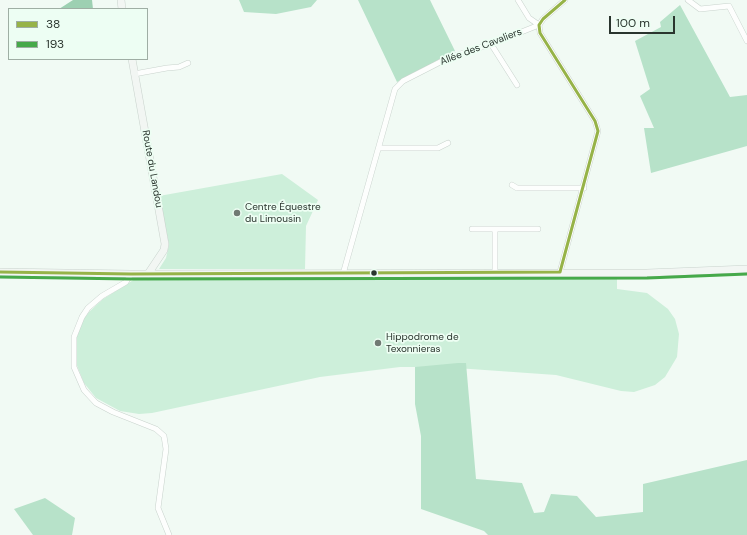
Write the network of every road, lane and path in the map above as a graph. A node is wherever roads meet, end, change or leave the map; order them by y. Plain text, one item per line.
1 (518, 0) edge
2 (566, 0) edge
3 (688, 0) edge
4 (539, 25) junction
5 (747, 41) edge
6 (491, 44) junction
7 (132, 60) edge
8 (188, 62) dead end
9 (134, 74) junction
10 (517, 85) dead end
11 (448, 142) dead end
12 (379, 148) junction
13 (512, 185) dead end
14 (584, 188) junction
15 (472, 229) dead end
16 (495, 229) junction
17 (538, 229) dead end
18 (747, 269) edge
19 (0, 272) edge
20 (495, 272) junction
21 (560, 272) junction
22 (131, 274) junction
23 (148, 274) junction
24 (343, 274) junction
25 (169, 535) edge

1 - 4 street
2 - 4 street
3 - 5 street
4 - 6 street, Allée des Cavaliers
4 - 14 street
6 - 10 street
6 - 12 street, Allée des Cavaliers
7 - 9 main road, Route du Landou
8 - 9 street
9 - 23 main road, Route du Landou
11 - 12 street
12 - 24 street, Allée des Cavaliers
13 - 14 street
14 - 21 street
15 - 16 street
16 - 17 street
16 - 20 street
18 - 21 main road
19 - 22 main road
20 - 21 main road
20 - 24 main road
22 - 23 main road
22 - 25 street
23 - 24 main road

